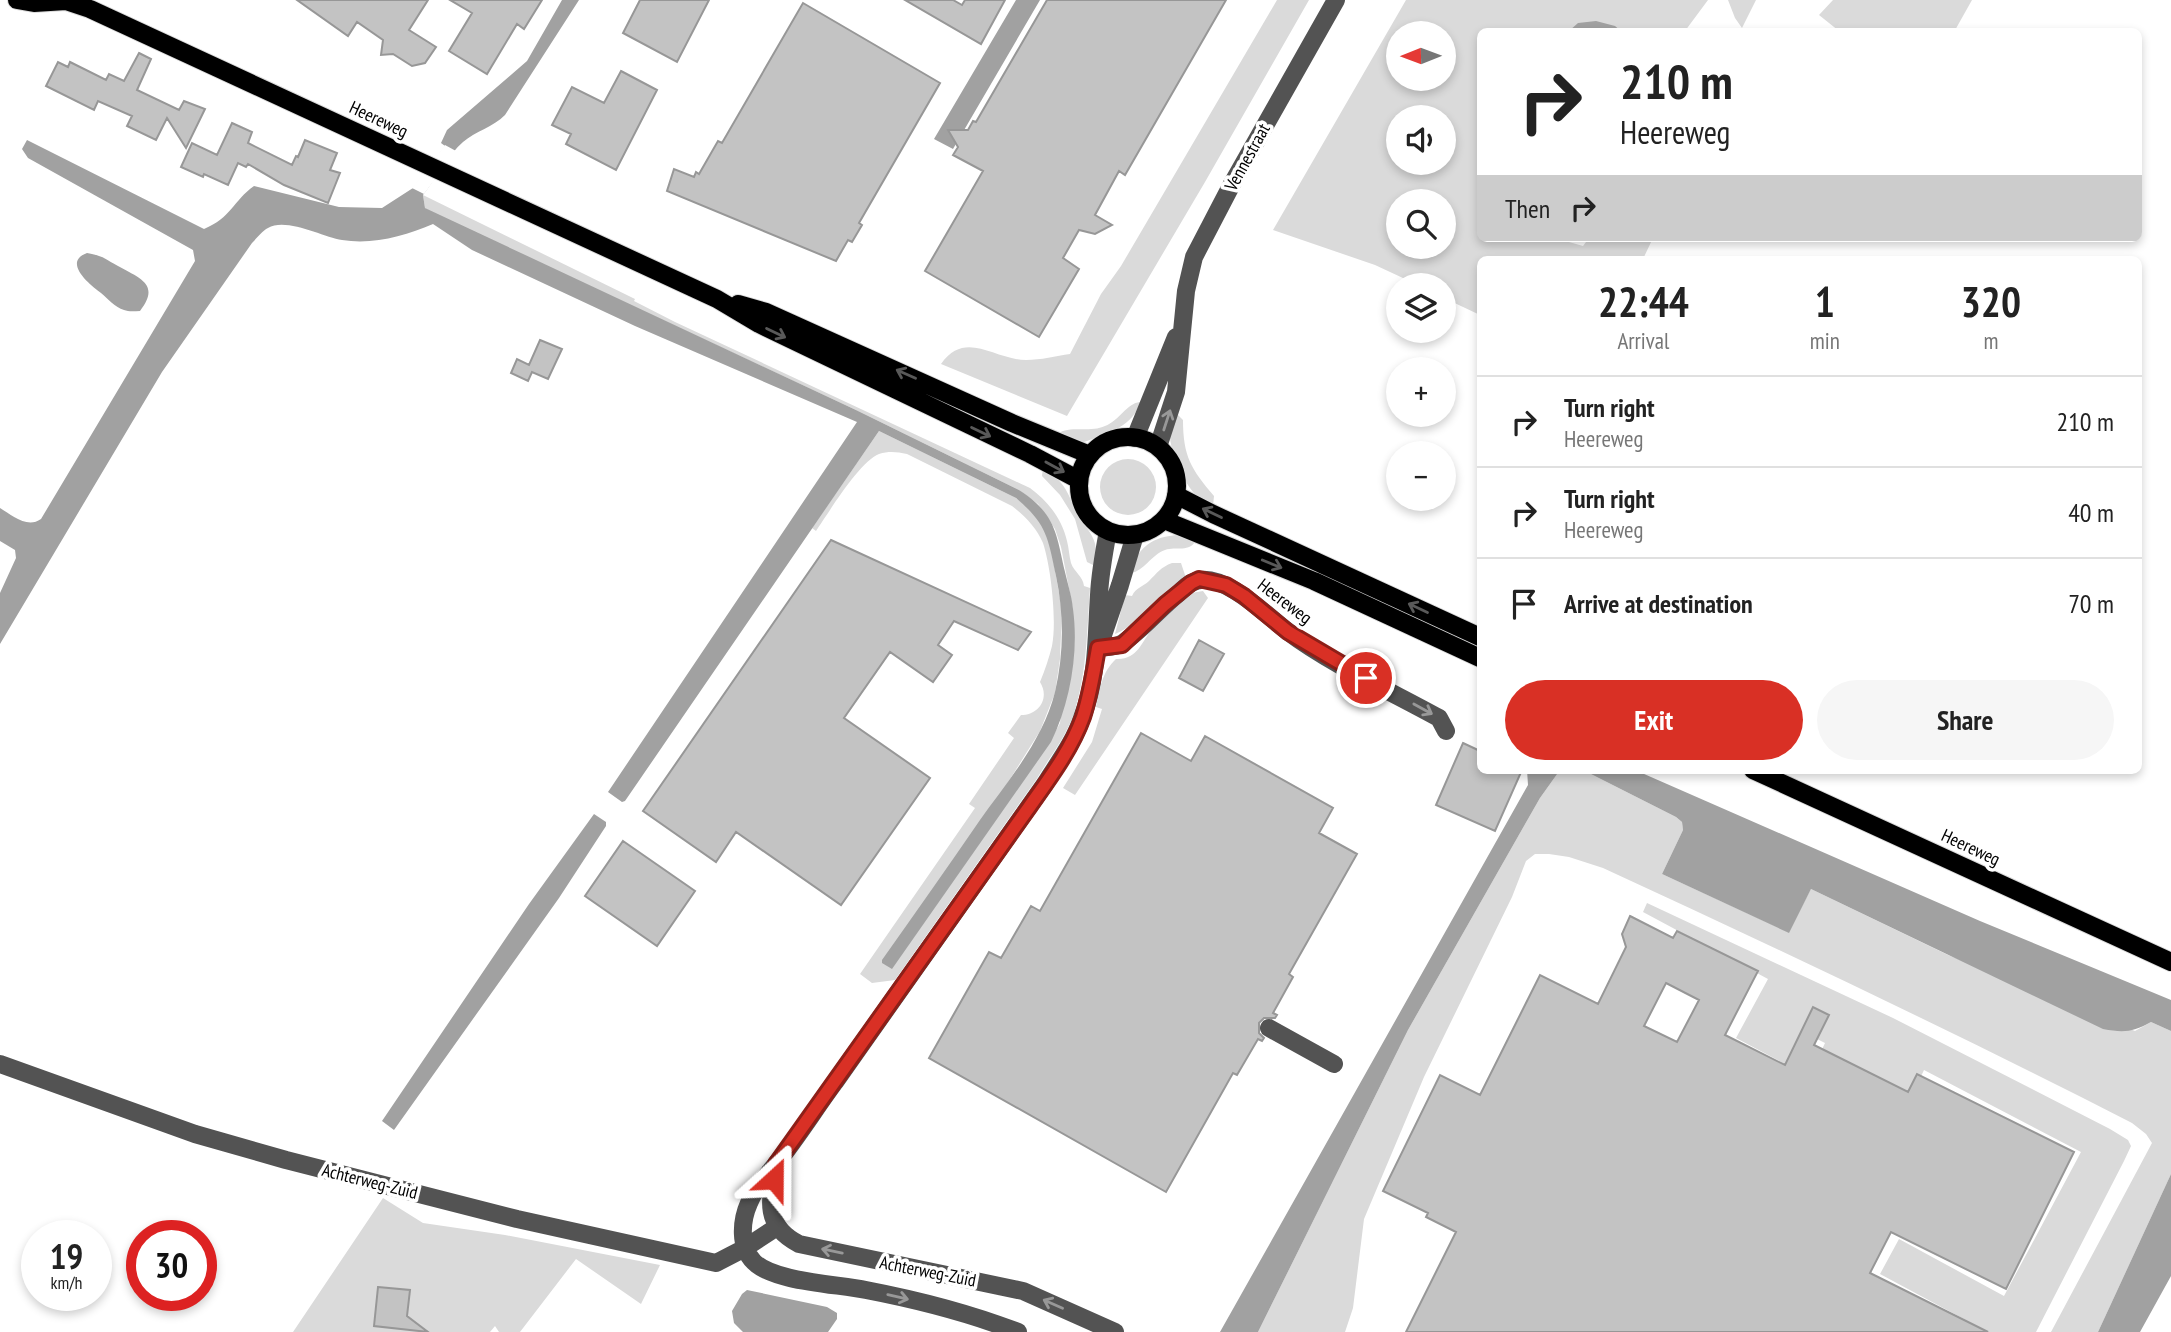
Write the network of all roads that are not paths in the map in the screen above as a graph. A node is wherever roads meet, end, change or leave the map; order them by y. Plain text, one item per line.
1 (17, 0) edge
2 (1336, 0) edge
3 (65, 1) edge
4 (717, 299) junction
5 (1182, 324) junction
6 (1135, 438) junction
7 (1158, 447) junction
8 (1090, 455) junction
9 (1079, 480) junction
10 (1176, 495) junction
11 (1164, 520) junction
12 (1108, 531) junction
13 (1135, 534) junction
14 (1477, 636) edge
15 (1098, 648) junction
16 (1477, 657) edge
17 (1446, 731) dead end
18 (1761, 774) edge
19 (2171, 962) edge
20 (1269, 1028) dead end
21 (0, 1064) edge
22 (1334, 1064) dead end
23 (776, 1164) junction
24 (777, 1227) junction
25 (745, 1248) junction
26 (1018, 1332) edge
27 (1115, 1332) edge

1 - 3 main road, Heereweg
2 - 5 street, Vennestraat
3 - 4 main road, Heereweg
8 -> 4 main road, Heereweg
4 -> 9 main road, Heereweg
5 - 6 street, Vennestraat
7 -> 5 street, Vennestraat
6 - 7 main road
6 - 8 main road
7 - 10 main road
8 - 9 main road
9 - 12 main road
10 - 11 main road
14 -> 10 main road
11 - 13 main road
11 -> 16 main road, Heereweg
12 - 13 main road
12 - 15 street
13 - 15 street
15 -> 17 street, Heereweg
15 - 23 street
18 - 19 main road, Heereweg
20 - 22 street
21 - 25 street, Achterweg-Zuid
23 - 24 street
23 - 25 street
24 - 25 street, Achterweg-Zuid
27 -> 24 street, Achterweg-Zuid
25 -> 26 street, Achterweg-Zuid

